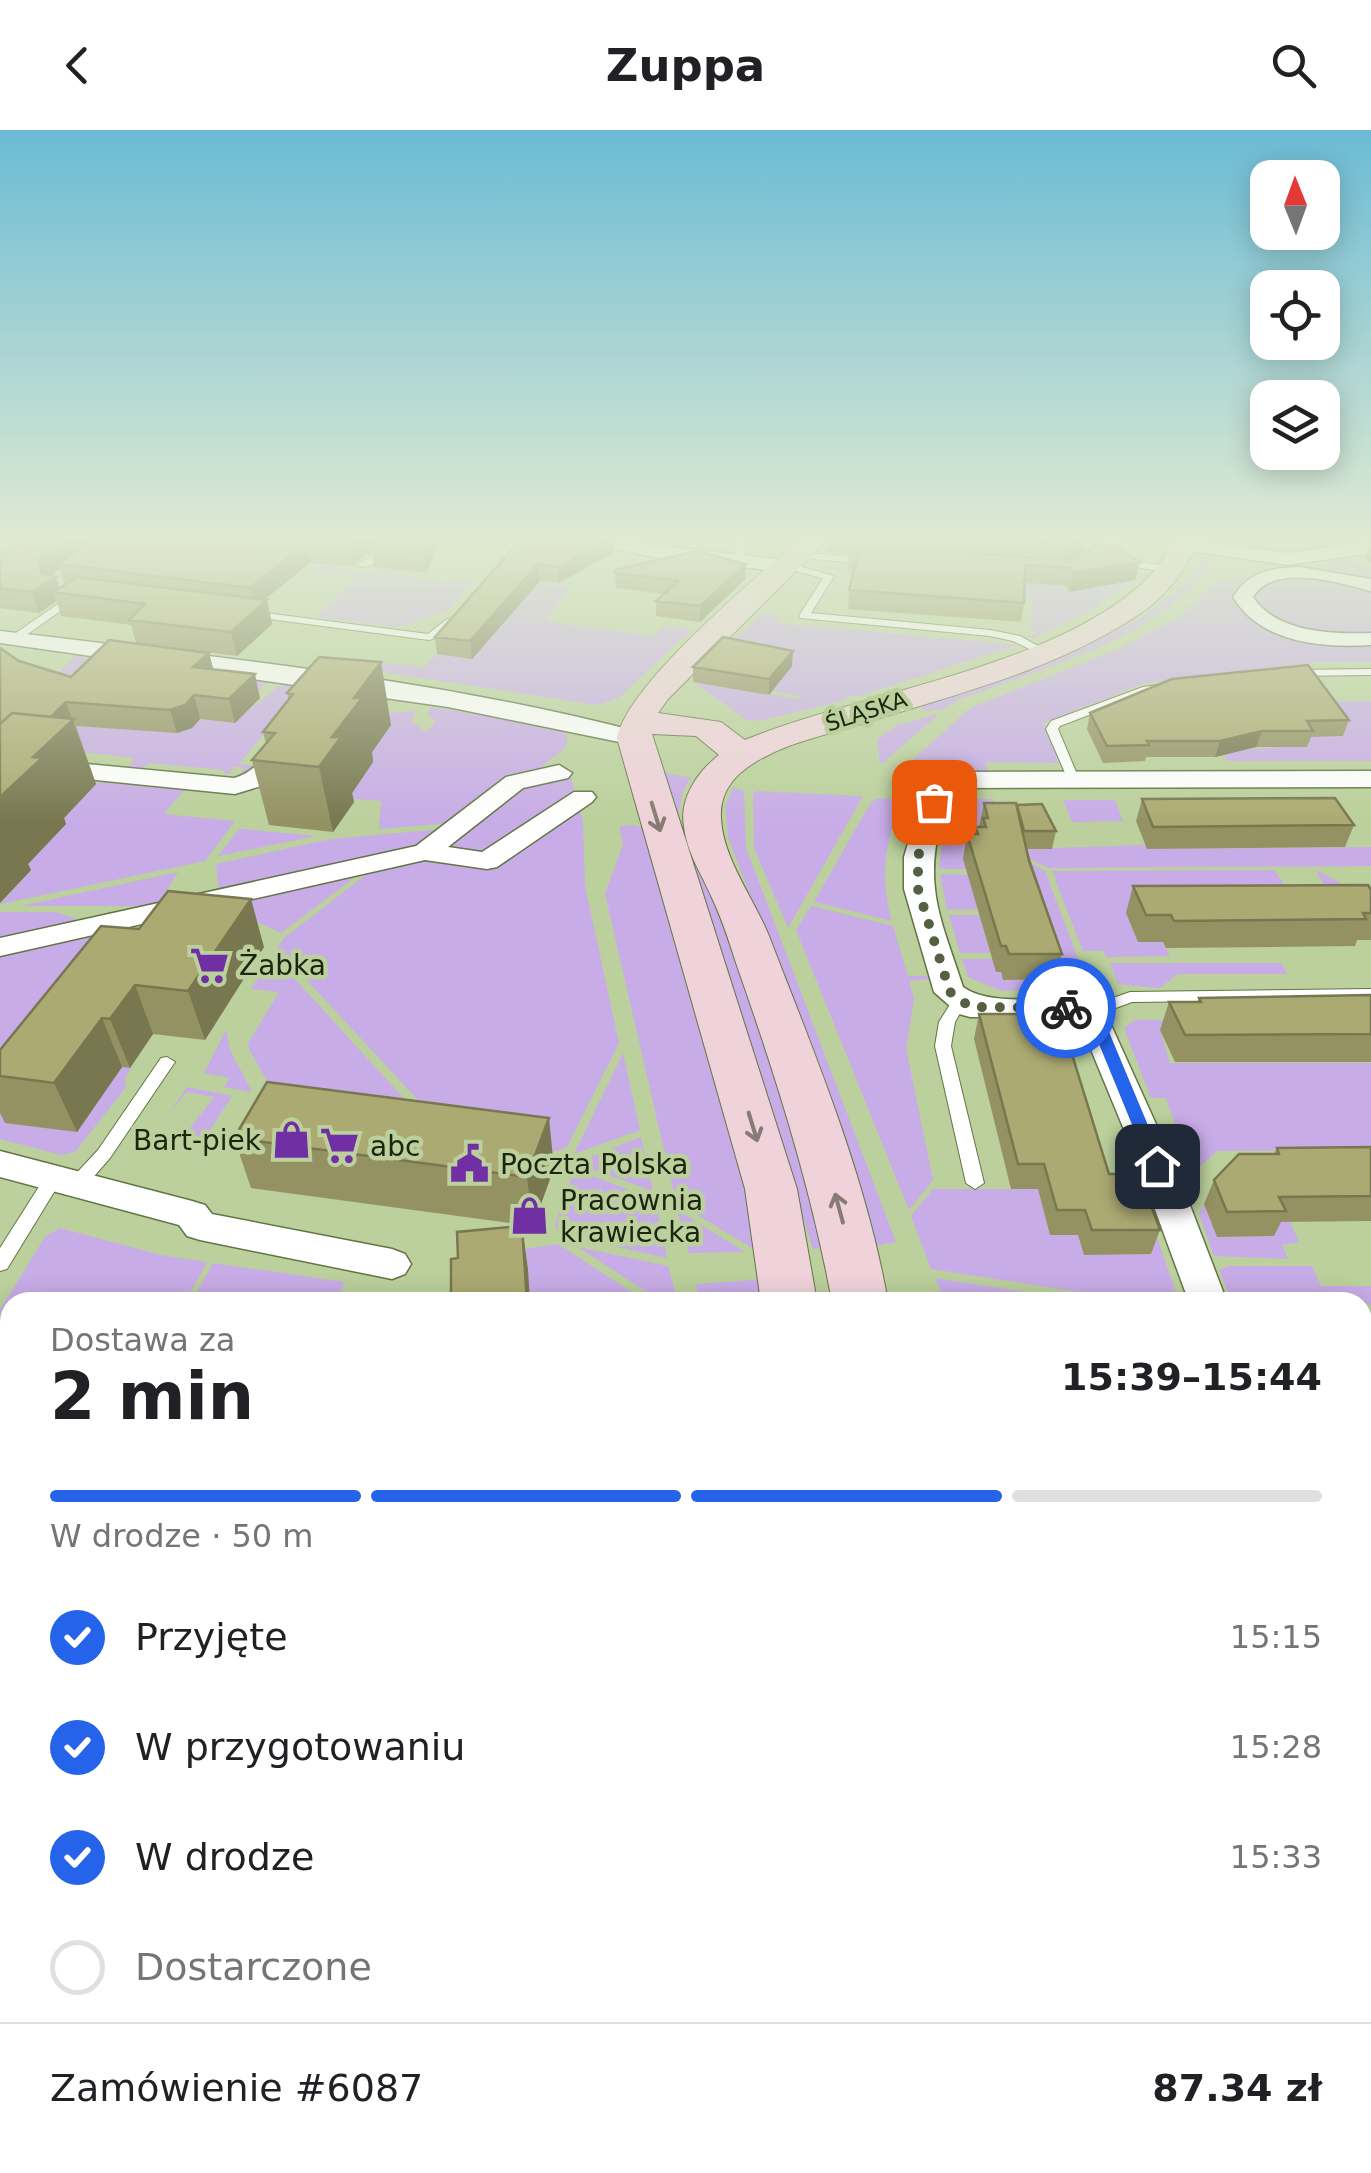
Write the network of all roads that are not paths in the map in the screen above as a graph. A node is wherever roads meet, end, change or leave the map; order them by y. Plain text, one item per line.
1 (392, 632) edge
2 (440, 632) edge
3 (718, 632) edge
4 (991, 632) edge
5 (1086, 632) edge
6 (1313, 632) edge
7 (7, 638) edge
8 (1371, 639) edge
9 (1044, 652) junction
10 (1371, 672) edge
11 (1272, 675) edge
12 (339, 683) junction
13 (1192, 684) edge
14 (635, 731) junction
15 (738, 758) junction
16 (559, 773) dead end
17 (1074, 780) junction
18 (1371, 780) edge
19 (0, 786) edge
20 (583, 797) dead end
21 (425, 852) junction
22 (0, 946) edge
23 (1371, 994) edge
24 (959, 1001) junction
25 (1091, 1012) junction
26 (168, 1062) dead end
27 (0, 1164) edge
28 (65, 1182) junction
29 (975, 1183) dead end
30 (0, 1264) edge
31 (392, 1264) dead end
32 (788, 1292) edge
33 (858, 1292) edge
34 (1204, 1292) edge

1 - 2 lane
3 - 14 street
4 - 9 lane
5 - 9 street, ŚLĄSKA
6 - 8 street
7 - 12 street
9 - 15 street, ŚLĄSKA
10 - 11 lane
12 - 14 street
12 - 19 street
13 - 17 lane
14 - 15 street
14 -> 32 street
33 -> 15 street
16 - 21 street
17 - 18 street
17 - 24 street
20 - 21 street
21 - 22 street
23 - 25 lane
24 - 25 street
24 - 29 lane
25 - 34 street
26 - 28 lane
27 - 28 street
28 - 30 lane
28 - 31 street

